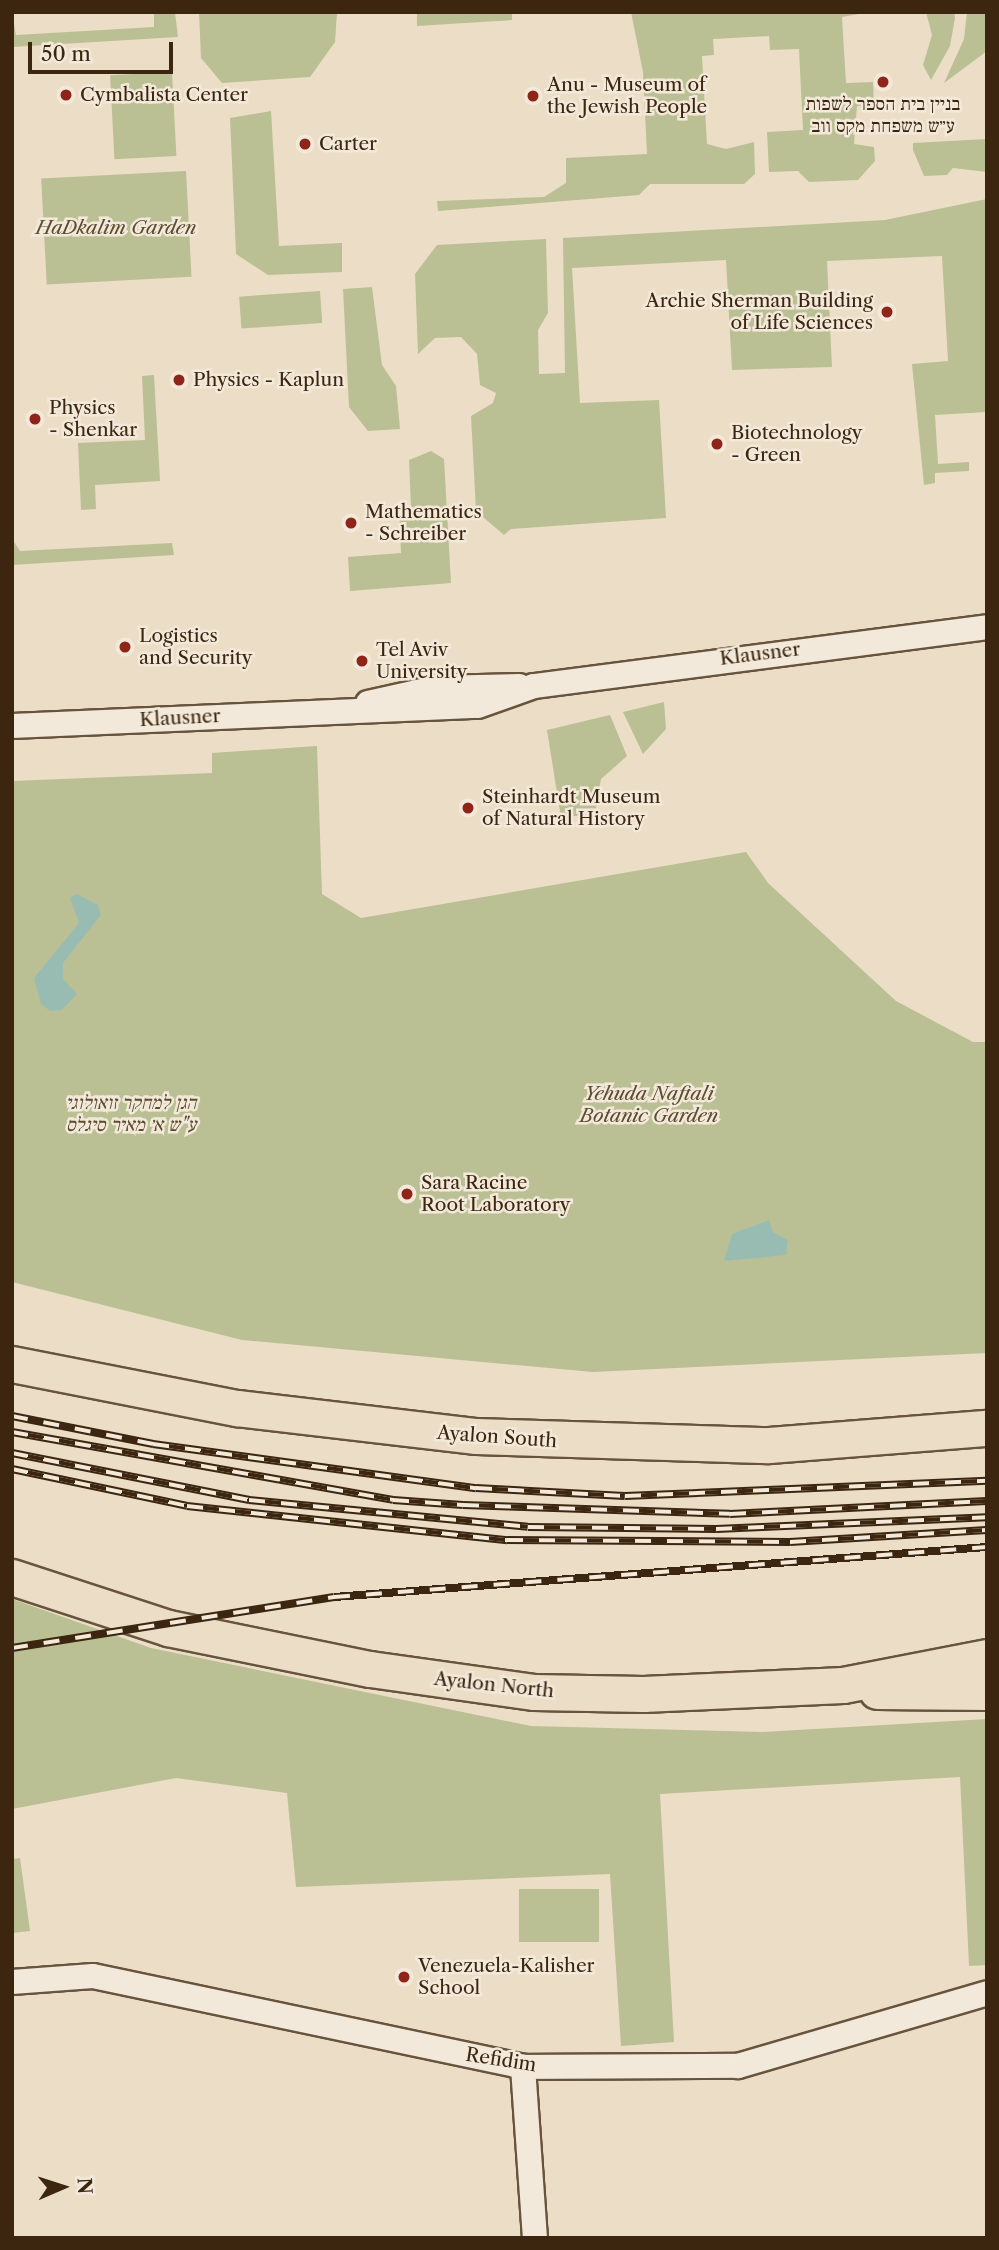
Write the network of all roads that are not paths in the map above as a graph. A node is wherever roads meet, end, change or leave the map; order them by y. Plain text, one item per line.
1 (987, 627) edge
2 (12, 726) edge
3 (12, 1364) edge
4 (987, 1421) edge
5 (987, 1428) edge
6 (836, 1442) junction
7 (12, 1577) edge
8 (987, 1657) edge
9 (843, 1685) junction
10 (987, 1692) edge
11 (12, 1982) edge
12 (987, 1993) edge
13 (523, 2067) junction
14 (535, 2238) edge

1 - 2 street, Klausner
3 - 6 highway, Ayalon South
4 - 6 highway
5 - 6 highway, Ayalon South
7 - 9 highway, Ayalon North
8 - 9 highway, Ayalon North
9 - 10 highway
11 - 13 street, Refidim
12 - 13 street, Refidim
13 - 14 street

